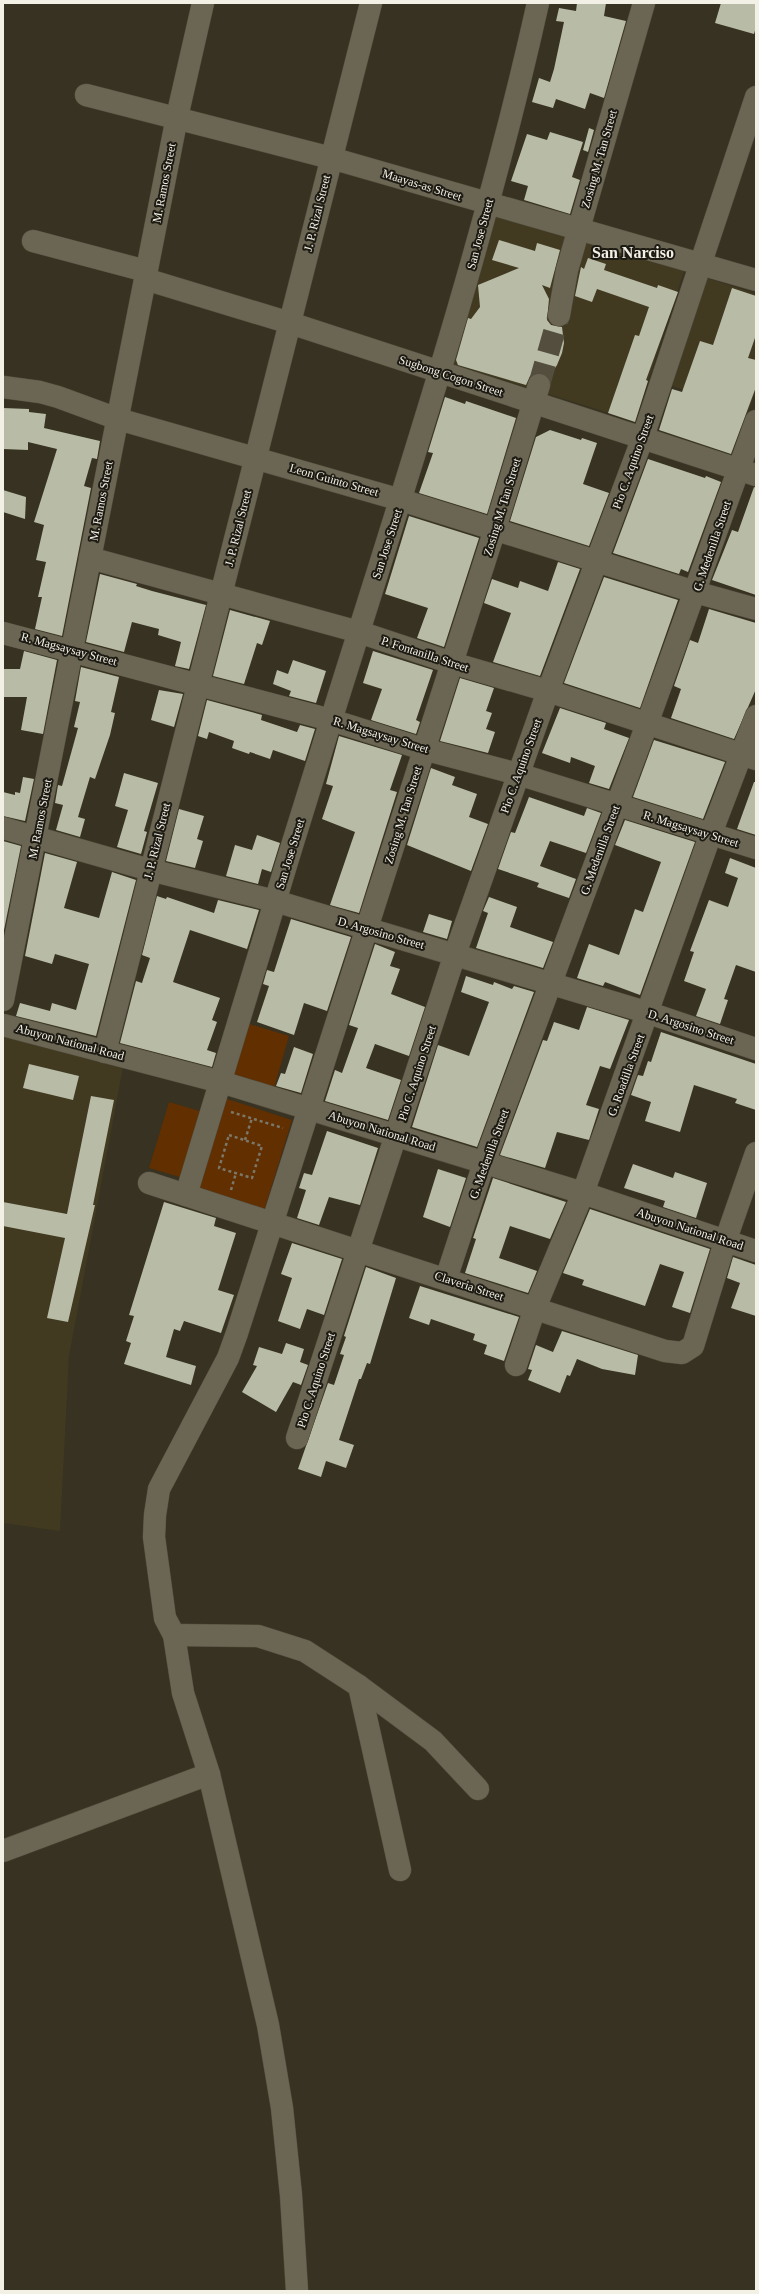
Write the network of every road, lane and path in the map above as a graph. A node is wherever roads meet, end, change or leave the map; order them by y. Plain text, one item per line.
1 (203, 3) edge
2 (371, 3) edge
3 (538, 3) edge
4 (644, 3) edge
5 (86, 95) dead end
6 (756, 98) edge
7 (177, 117) junction
8 (331, 158) junction
9 (488, 204) junction
10 (579, 229) junction
11 (33, 241) dead end
12 (700, 264) junction
13 (145, 275) junction
14 (756, 280) edge
15 (560, 307) tunnel mouth
16 (290, 323) junction
17 (440, 374) junction
18 (3, 387) edge
19 (537, 394) junction
20 (118, 419) junction
21 (756, 421) edge
22 (642, 437) junction
23 (256, 457) junction
24 (747, 472) edge
25 (401, 500) junction
26 (495, 529) junction
27 (90, 558) junction
28 (597, 561) junction
29 (695, 592) junction
30 (222, 595) junction
31 (756, 610) edge
32 (359, 632) junction
33 (3, 633) edge
34 (73, 650) junction
35 (452, 663) junction
36 (198, 684) junction
37 (548, 691) junction
38 (756, 716) edge
39 (331, 720) junction
40 (647, 724) junction
41 (424, 749) junction
42 (749, 756) edge
43 (518, 774) junction
44 (616, 805) junction
45 (3, 828) edge
46 (710, 836) junction
47 (36, 839) junction
48 (756, 848) edge
49 (150, 870) junction
50 (275, 901) junction
51 (367, 929) junction
52 (455, 954) junction
53 (552, 984) junction
54 (3, 1000) edge
55 (649, 1013) junction
56 (3, 1025) edge
57 (756, 1049) edge
58 (105, 1052) junction
59 (221, 1082) junction
60 (213, 1107) junction
61 (310, 1108) junction
62 (252, 1118) junction
63 (283, 1127) dead end
64 (397, 1136) junction
65 (245, 1140) junction
66 (756, 1153) edge
67 (484, 1162) junction
68 (149, 1183) dead end
69 (583, 1193) junction
70 (186, 1195) junction
71 (273, 1224) junction
72 (725, 1242) junction
73 (358, 1251) junction
74 (756, 1251) edge
75 (446, 1279) junction
76 (535, 1308) junction
77 (516, 1366) dead end
78 (298, 1438) dead end
79 (174, 1635) junction
80 (359, 1686) junction
81 (209, 1774) junction
82 (478, 1789) dead end
83 (3, 1851) edge
84 (400, 1870) dead end
85 (297, 2291) edge

1 - 7 street, M. Ramos Street
2 - 8 street, J. P. Rizal Street
3 - 9 street, San Jose Street
4 - 10 street, Zosing M. Tan Street
5 - 7 street, Maayas-as Street
6 - 12 street, Pio C. Aquino Street
7 - 8 street, Maayas-as Street
7 - 13 street, M. Ramos Street
8 - 9 street, Maayas-as Street
8 - 16 street, J. P. Rizal Street
9 - 10 street, Maayas-as Street
9 - 17 street, San Jose Street
10 - 12 street, Maayas-as Street
10 - 15 street, Zosing M. Tan Street
11 - 13 street, Sugbong Cogon Street
12 - 14 street, Maayas-as Street
12 - 22 street, Pio C. Aquino Street
13 - 16 street, Sugbong Cogon Street
13 - 20 street, M. Ramos Street
16 - 17 street, Sugbong Cogon Street
16 - 23 street, J. P. Rizal Street
17 - 19 street, Sugbong Cogon Street
17 - 25 street, San Jose Street
18 - 20 street, Leon Guinto Street
19 - 22 street, Sugbong Cogon Street
19 - 26 street, Zosing M. Tan Street
20 - 23 street, Leon Guinto Street
20 - 27 street, M. Ramos Street
21 - 24 street, G. Medenilla Street
22 - 24 street, Sugbong Cogon Street
22 - 28 street, Pio C. Aquino Street
23 - 25 street, Leon Guinto Street
23 - 30 street, J. P. Rizal Street
24 - 29 street, G. Medenilla Street
25 - 26 street, Leon Guinto Street
25 - 32 street, San Jose Street
26 - 28 street, Leon Guinto Street
26 - 35 street, Zosing M. Tan Street
27 - 30 street, P. Fontanilla Street
27 - 34 street, M. Ramos Street
28 - 29 street, Leon Guinto Street
28 - 37 street, Pio C. Aquino Street
29 - 31 street, Leon Guinto Street
29 - 40 street, G. Medenilla Street
30 - 32 street, P. Fontanilla Street
30 - 36 street, J. P. Rizal Street
32 - 35 street, P. Fontanilla Street
32 - 39 street, San Jose Street
33 - 34 street, R. Magsaysay Street
34 - 36 street, R. Magsaysay Street
34 - 47 street, M. Ramos Street
35 - 37 street, P. Fontanilla Street
35 - 41 street, Zosing M. Tan Street
36 - 39 street, R. Magsaysay Street
36 - 49 street, J. P. Rizal Street
37 - 40 street, P. Fontanilla Street
37 - 43 street, Pio C. Aquino Street
38 - 42 street, G. Roadilla Street
39 - 41 street, R. Magsaysay Street
39 - 50 street, San Jose Street
40 - 42 street, P. Fontanilla Street
40 - 44 street, G. Medenilla Street
41 - 43 street, R. Magsaysay Street
41 - 51 street, Zosing M. Tan Street
42 - 46 street, G. Roadilla Street
43 - 44 street, R. Magsaysay Street
43 - 52 street, Pio C. Aquino Street
44 - 46 street, R. Magsaysay Street
44 - 53 street, G. Medenilla Street
45 - 47 street, D. Argosino Street
46 - 48 street, R. Magsaysay Street
46 - 55 street, G. Roadilla Street
47 - 49 street, D. Argosino Street
47 - 54 street, M. Ramos Street
49 - 50 street, D. Argosino Street
49 - 58 street, J. P. Rizal Street
50 - 51 street, D. Argosino Street
50 - 59 street, San Jose Street
51 - 52 street, D. Argosino Street
51 - 61 street, Zosing M. Tan Street
52 - 53 street, D. Argosino Street
52 - 64 street, Pio C. Aquino Street
53 - 55 street, D. Argosino Street
53 - 67 street, G. Medenilla Street
55 - 57 street, D. Argosino Street
55 - 69 street, G. Roadilla Street
56 - 58 street, Abuyon National Road
58 - 59 street, Abuyon National Road
59 - 60 street, San Jose Street
59 - 61 street, Abuyon National Road
60 - 62 path
60 - 70 street, San Jose Street
61 - 64 street, Abuyon National Road
61 - 71 street, Zosing M. Tan Street
62 - 63 path
62 - 65 path
64 - 67 street, Abuyon National Road
64 - 73 street, Pio C. Aquino Street
65 - 65 path
66 - 72 street, Claveria Street
67 - 69 street, Abuyon National Road
67 - 75 street, G. Medenilla Street
68 - 70 street, Claveria Street
69 - 72 street, Abuyon National Road
69 - 76 street, G. Roadilla Street
70 - 71 street, Claveria Street
71 - 73 street, Claveria Street
71 - 79 street, Zosing M. Tan Street
72 - 74 street, Abuyon National Road
72 - 76 street, Claveria Street
73 - 75 street, Claveria Street
73 - 78 street, Pio C. Aquino Street
75 - 76 street, Claveria Street
76 - 77 street, G. Roadilla Street
79 - 80 street
79 - 81 street, Zosing M. Tan Street
80 - 82 street
80 - 84 street
81 - 83 street
81 - 85 street, Zosing M. Tan Street

